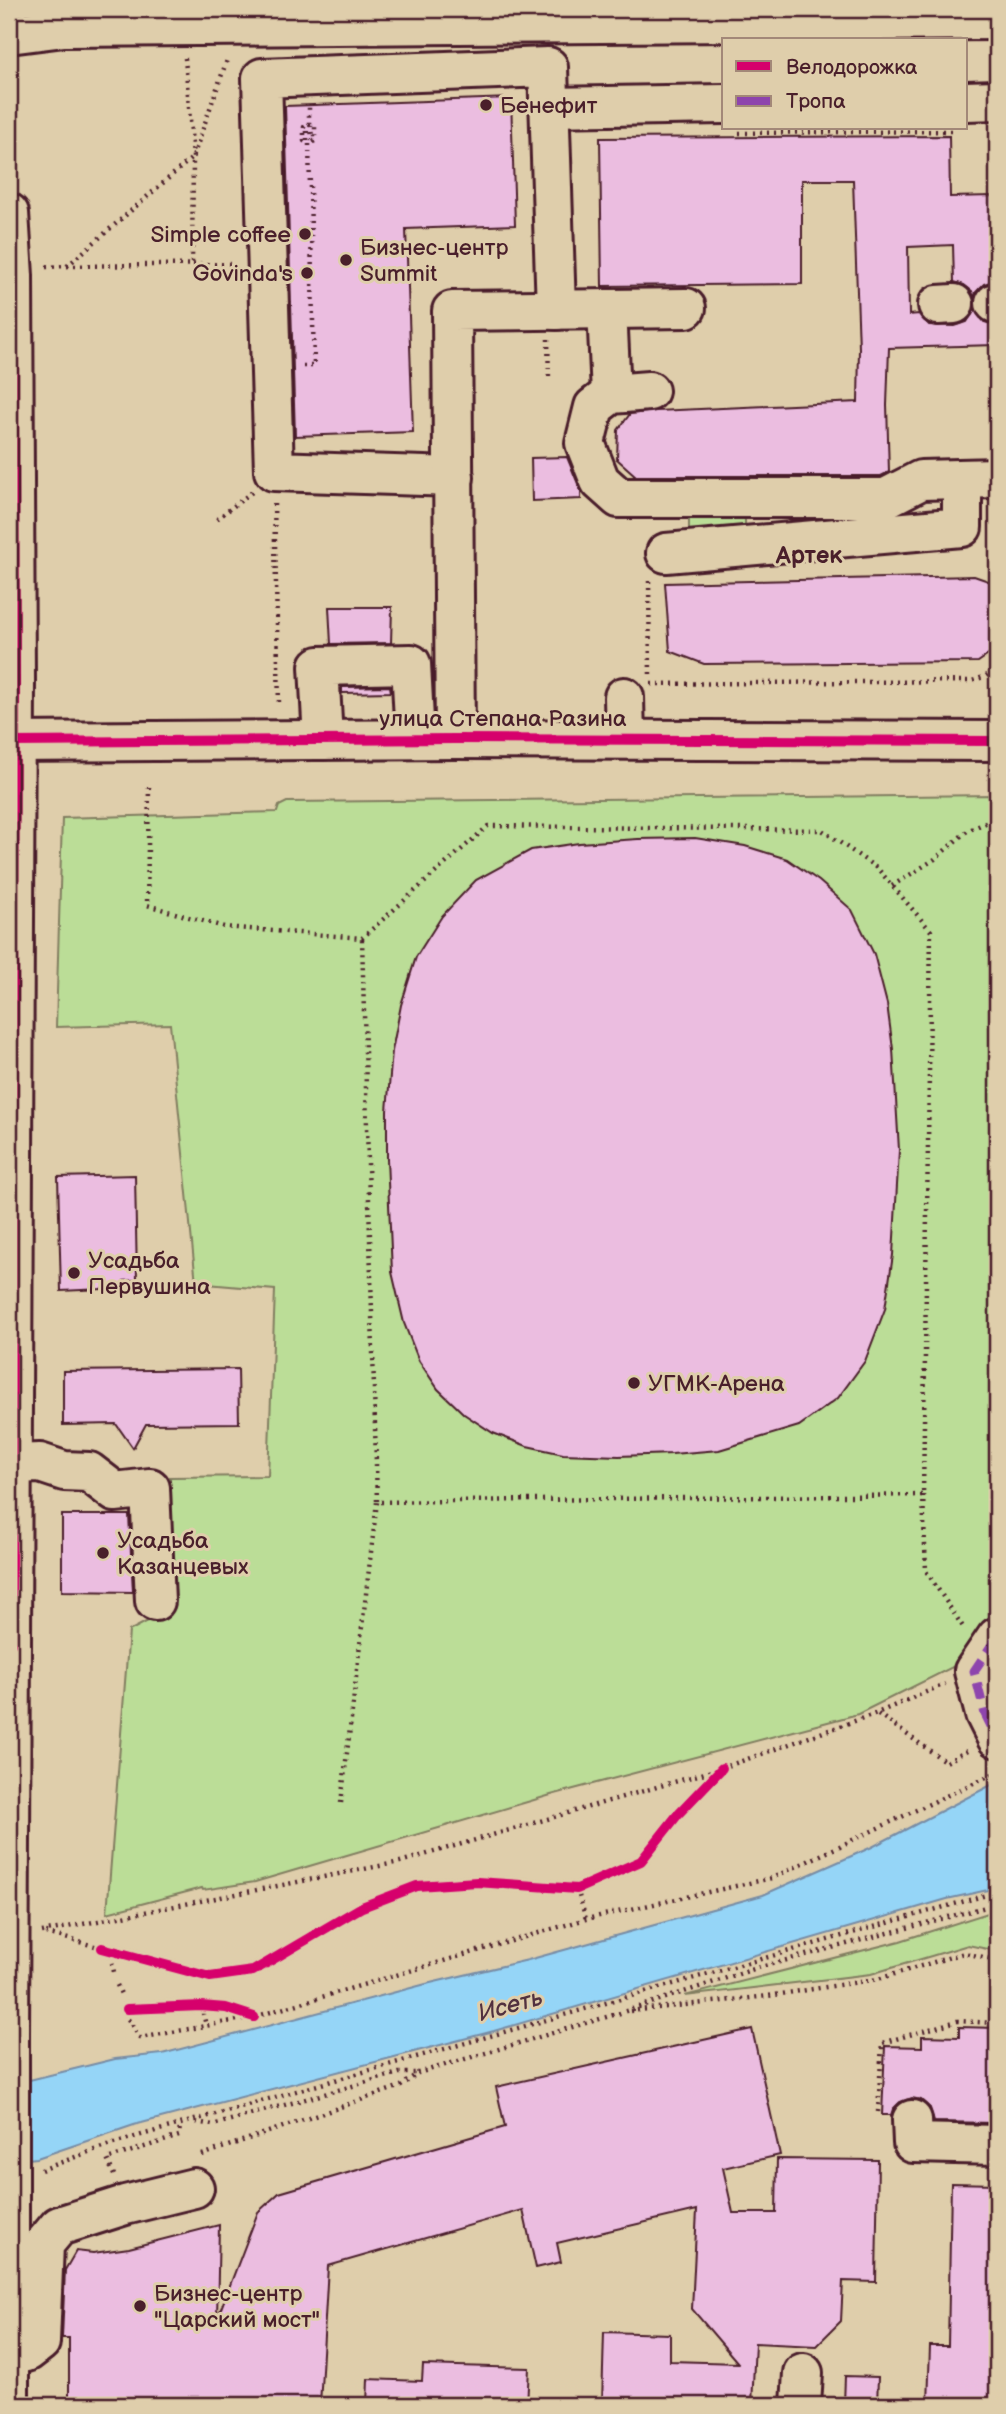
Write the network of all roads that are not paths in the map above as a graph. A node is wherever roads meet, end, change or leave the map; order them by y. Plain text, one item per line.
1 (722, 15) edge
2 (547, 16) edge
3 (311, 17) edge
4 (997, 20) edge
5 (9, 34) edge
6 (548, 67) junction
7 (997, 100) edge
8 (549, 107) junction
9 (968, 113) edge
10 (722, 119) edge
11 (9, 214) edge
12 (686, 308) dead end
13 (607, 309) junction
14 (556, 310) junction
15 (649, 391) dead end
16 (611, 394) junction
17 (454, 477) junction
18 (980, 478) edge
19 (657, 561) road end
20 (641, 691) road end
21 (415, 739) junction
22 (455, 739) junction
23 (625, 739) junction
24 (323, 740) junction
25 (997, 741) edge
26 (12, 742) edge
27 (11, 1257) edge
28 (11, 1329) edge
29 (12, 1464) junction
30 (155, 1601) dead end
31 (10, 1644) edge
32 (981, 1648) edge
33 (983, 1734) edge
34 (9, 2034) edge
35 (912, 2120) road end
36 (997, 2145) edge
37 (997, 2168) edge
38 (956, 2169) dead end
39 (195, 2173) road end
40 (9, 2222) edge
41 (10, 2355) edge
42 (9, 2405) edge

1 - 2 street
1 - 4 street
2 - 3 street
2 - 6 street
3 - 5 street
6 - 8 street
6 - 17 street
7 - 9 street
8 - 10 street
8 - 14 street
11 - 26 street
12 - 13 street
13 - 14 street
13 - 16 street
14 - 17 street
15 - 16 street
16 - 18 street
17 - 22 street
18 - 19 street
20 - 23 street
21 - 22 street, улица Степана Разина
21 - 24 street, улица Степана Разина
21 - 24 street
22 - 23 street, улица Степана Разина
23 - 25 street, улица Степана Разина
24 - 26 street, улица Степана Разина
26 - 27 street
27 - 28 street
28 - 29 street
29 - 30 street
29 - 31 street
31 - 34 street
32 - 33 street
34 - 40 street, bridge
35 - 36 street
37 - 38 street
39 - 41 street
40 - 41 street
41 - 42 street

